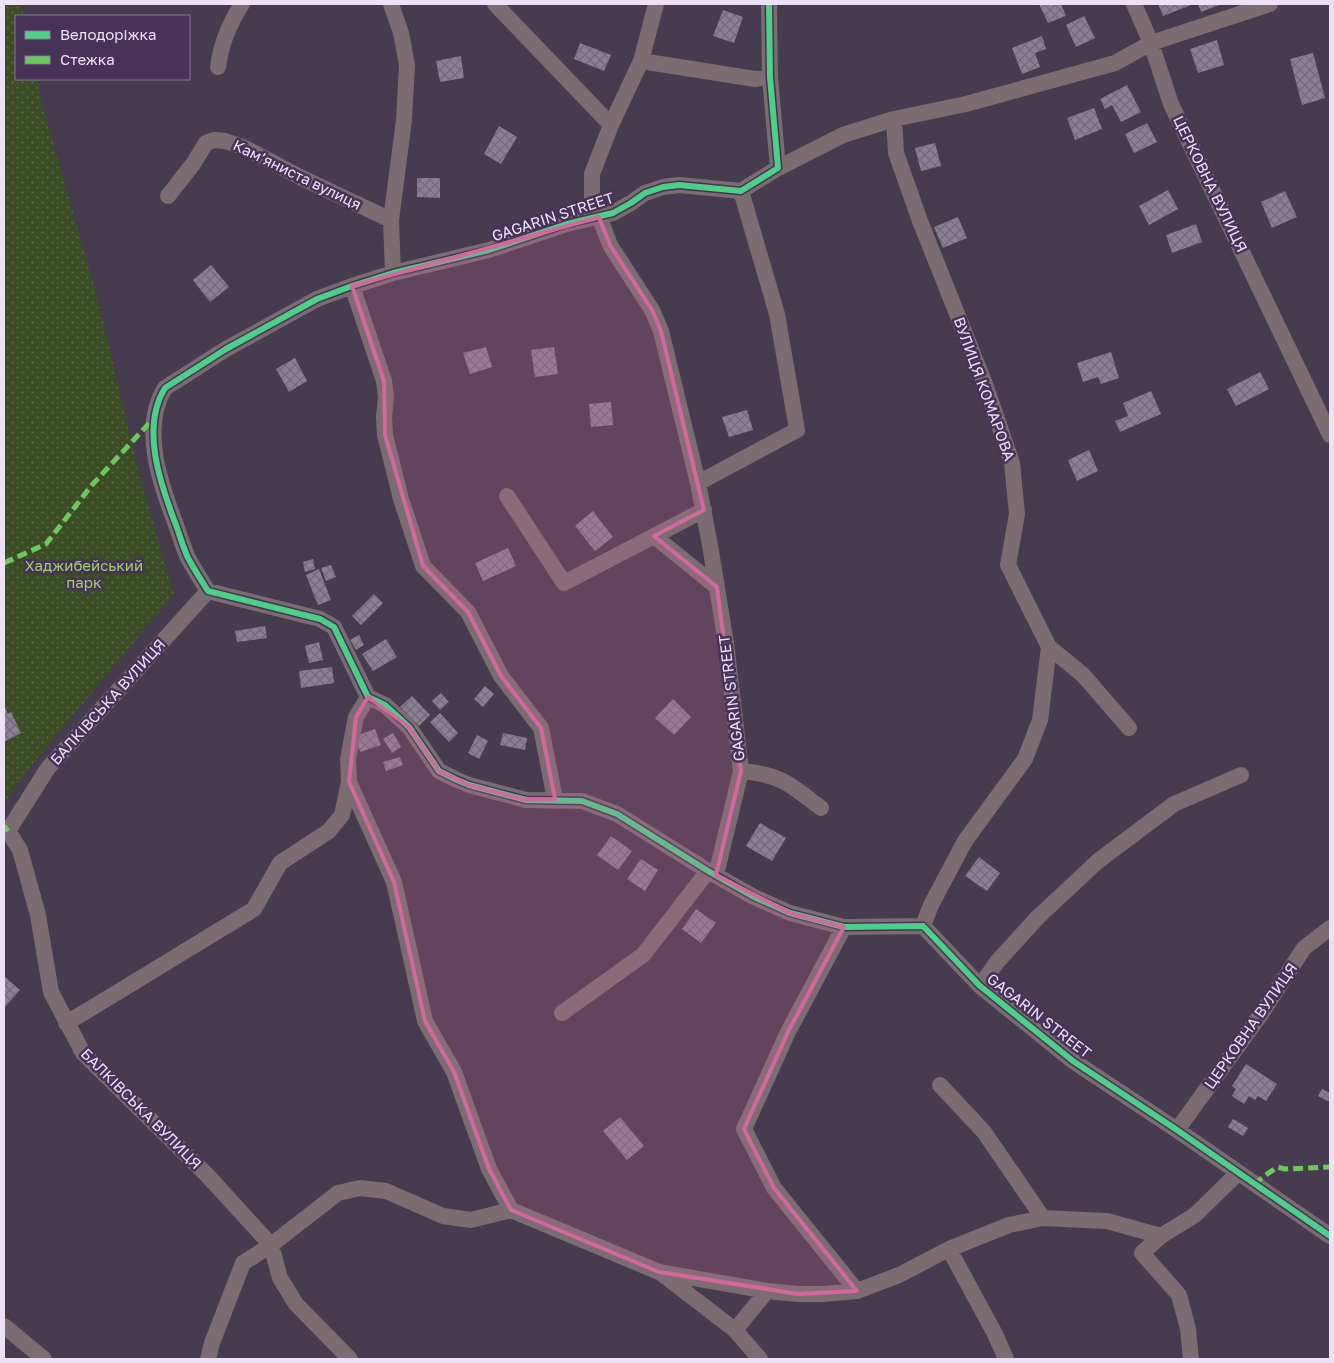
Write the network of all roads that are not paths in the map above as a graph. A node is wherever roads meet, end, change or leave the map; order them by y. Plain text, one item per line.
1 (242, 4) edge
2 (391, 4) edge
3 (495, 4) edge
4 (656, 4) edge
5 (769, 4) edge
6 (1134, 4) edge
7 (1270, 4) edge
8 (1151, 43) junction
9 (641, 61) junction
10 (218, 67) dead end
11 (770, 77) junction
12 (894, 119) junction
13 (612, 125) junction
14 (778, 168) junction
15 (741, 191) junction
16 (168, 196) dead end
17 (599, 217) junction
18 (391, 220) junction
19 (393, 273) junction
20 (352, 286) junction
21 (1330, 435) edge
22 (698, 483) junction
23 (507, 496) dead end
24 (704, 510) junction
25 (654, 536) junction
26 (717, 588) junction
27 (208, 590) junction
28 (1049, 647) junction
29 (368, 697) junction
30 (1129, 728) dead end
31 (741, 771) junction
32 (1241, 775) dead end
33 (349, 782) junction
34 (555, 799) junction
35 (821, 808) dead end
36 (6, 835) edge
37 (712, 873) junction
38 (923, 926) junction
39 (844, 927) junction
40 (1330, 928) edge
41 (980, 986) junction
42 (562, 1014) dead end
43 (66, 1022) junction
44 (940, 1085) dead end
45 (1178, 1130) junction
46 (1238, 1172) junction
47 (511, 1210) junction
48 (1043, 1218) junction
49 (1161, 1236) junction
50 (1330, 1236) edge
51 (270, 1245) junction
52 (949, 1249) junction
53 (660, 1272) junction
54 (767, 1290) junction
55 (857, 1291) junction
56 (4, 1326) edge
57 (735, 1330) junction
58 (44, 1359) edge
59 (208, 1359) edge
60 (350, 1359) edge
61 (760, 1359) edge
62 (1006, 1359) edge
63 (1191, 1359) edge

1 - 10 street
2 - 18 street
3 - 13 street
4 - 9 street, GAGARIN STREET
5 - 11 street
6 - 8 street
7 - 8 street
8 - 12 street
8 - 21 street, ЦЕРКОВНА ВУЛИЦЯ
9 - 11 street
9 - 13 street, GAGARIN STREET
11 - 14 street
12 - 14 street
12 - 28 street, ВУЛИЦЯ КОМАРОВА
13 - 17 street, GAGARIN STREET
14 - 15 street
15 - 17 street, GAGARIN STREET
15 - 22 street
16 - 18 street, Камʼяниста вулиця
17 - 19 street, GAGARIN STREET
17 - 22 street, GAGARIN STREET
18 - 19 street
19 - 20 street
20 - 27 street
20 - 34 street
22 - 24 street, GAGARIN STREET
23 - 25 street
24 - 25 street
24 - 26 street, GAGARIN STREET
25 - 26 street
26 - 31 street, GAGARIN STREET
27 - 29 street
27 - 36 street, БАЛКІВСЬКА ВУЛИЦЯ
28 - 30 street
28 - 38 street
29 - 33 street
29 - 34 street
31 - 35 street
31 - 37 street, GAGARIN STREET
32 - 41 street
33 - 43 street
33 - 47 street
34 - 37 street
36 - 43 street, БАЛКІВСЬКА ВУЛИЦЯ
37 - 39 street
37 - 42 street
38 - 39 street
38 - 41 street, GAGARIN STREET
39 - 55 street
40 - 45 street, ЦЕРКОВНА ВУЛИЦЯ
41 - 45 street, GAGARIN STREET
43 - 51 street, БАЛКІВСЬКА ВУЛИЦЯ
44 - 48 street
45 - 46 street, GAGARIN STREET
46 - 49 street
46 - 50 street, GAGARIN STREET
47 - 51 street
47 - 53 street
48 - 49 street
48 - 52 street
49 - 63 street
51 - 59 street
51 - 60 street, БАЛКІВСЬКА ВУЛИЦЯ
52 - 55 street
52 - 62 street
53 - 54 street
53 - 57 street
54 - 55 street
54 - 57 street
56 - 58 street
57 - 61 street

